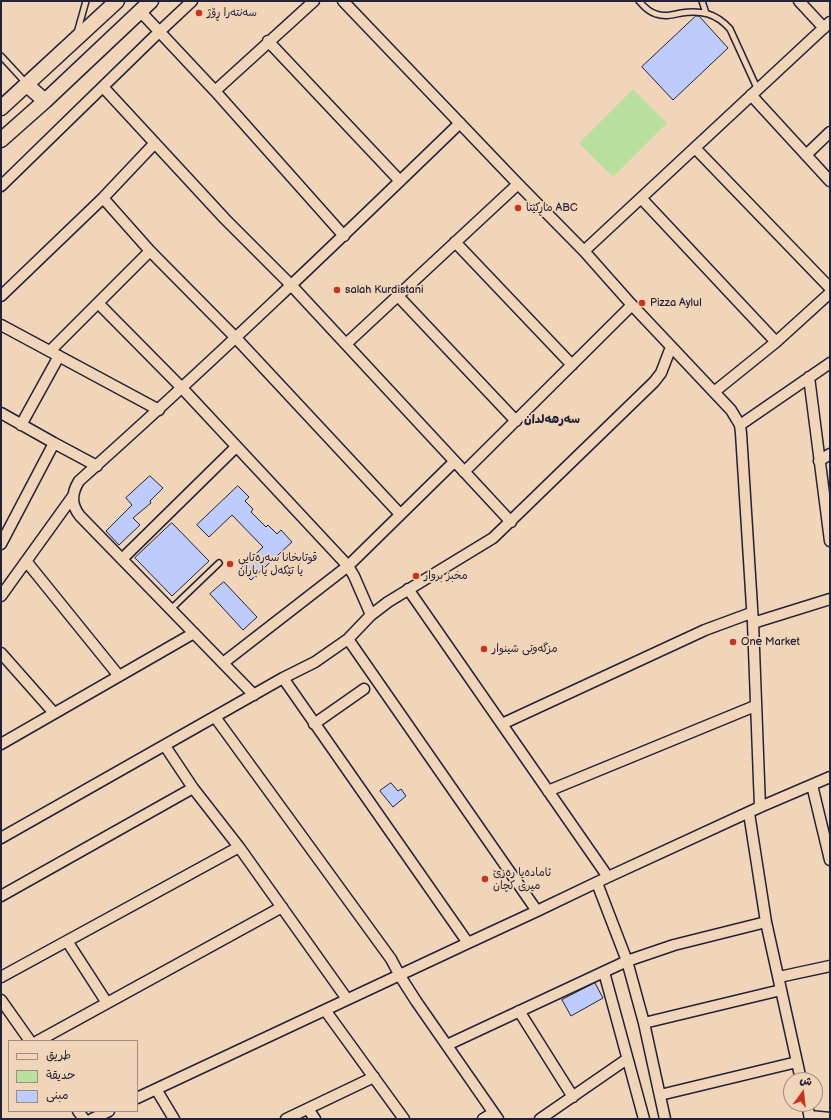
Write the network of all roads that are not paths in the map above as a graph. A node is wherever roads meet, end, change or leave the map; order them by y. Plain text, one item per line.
1 (86, 1) edge
2 (117, 1) edge
3 (151, 1) edge
4 (192, 1) edge
5 (314, 1) edge
6 (343, 1) edge
7 (639, 1) edge
8 (702, 1) edge
9 (799, 1) edge
10 (140, 11) junction
11 (706, 13) junction
12 (827, 25) edge
13 (159, 32) junction
14 (76, 40) junction
15 (268, 41) junction
16 (1, 56) edge
17 (27, 85) junction
18 (103, 87) junction
19 (215, 91) junction
20 (754, 92) junction
21 (45, 101) junction
22 (1, 108) edge
23 (460, 123) junction
24 (830, 132) edge
25 (1, 140) edge
26 (154, 143) junction
27 (695, 148) junction
28 (806, 155) junction
29 (400, 181) junction
30 (830, 181) edge
31 (518, 184) junction
32 (1, 186) edge
33 (103, 198) junction
34 (640, 198) junction
35 (344, 236) junction
36 (455, 242) junction
37 (150, 251) junction
38 (584, 251) junction
39 (291, 285) junction
40 (830, 288) edge
41 (830, 293) edge
42 (1, 296) edge
43 (398, 296) junction
44 (98, 303) junction
45 (632, 305) junction
46 (1, 325) edge
47 (236, 337) junction
48 (776, 342) junction
49 (346, 344) junction
50 (671, 347) junction
51 (54, 353) junction
52 (830, 363) edge
53 (572, 365) junction
54 (809, 377) junction
55 (182, 388) junction
56 (714, 392) junction
57 (159, 410) junction
58 (1, 413) edge
59 (516, 421) junction
60 (21, 424) junction
61 (740, 425) junction
62 (54, 443) junction
63 (236, 447) junction
64 (830, 454) edge
65 (819, 461) junction
66 (454, 462) junction
67 (97, 466) junction
68 (464, 472) junction
69 (73, 496) junction
70 (400, 514) junction
71 (511, 522) junction
72 (830, 541) edge
73 (1, 544) edge
74 (122, 559) junction
75 (26, 561) junction
76 (219, 563) dead end
77 (348, 566) junction
78 (408, 589) junction
79 (1, 596) edge
80 (830, 599) edge
81 (171, 609) junction
82 (371, 615) junction
83 (752, 618) junction
84 (194, 633) junction
85 (348, 639) junction
86 (1, 653) edge
87 (223, 663) junction
88 (119, 676) junction
89 (283, 678) junction
90 (364, 689) dead end
91 (254, 695) junction
92 (755, 706) junction
93 (54, 714) junction
94 (216, 717) junction
95 (314, 724) junction
96 (502, 724) junction
97 (1, 744) edge
98 (165, 746) junction
99 (830, 777) edge
100 (812, 785) junction
101 (194, 788) junction
102 (548, 791) junction
103 (760, 807) junction
104 (749, 812) junction
105 (1, 838) edge
106 (239, 847) junction
107 (830, 860) edge
108 (608, 877) junction
109 (597, 882) junction
110 (1, 896) edge
111 (282, 907) junction
112 (537, 912) junction
113 (766, 922) junction
114 (68, 941) junction
115 (468, 943) junction
116 (627, 961) junction
117 (830, 966) edge
118 (604, 972) junction
119 (400, 976) junction
120 (1, 977) edge
121 (779, 977) junction
122 (781, 990) junction
123 (347, 999) junction
124 (1, 1000) edge
125 (107, 1003) junction
126 (325, 1010) junction
127 (519, 1011) junction
128 (644, 1022) junction
129 (29, 1040) edge
130 (40, 1040) edge
131 (446, 1045) junction
132 (627, 1059) junction
133 (798, 1062) junction
134 (800, 1072) edge
135 (374, 1077) junction
136 (156, 1089) junction
137 (660, 1095) junction
138 (573, 1097) junction
139 (138, 1098) edge
140 (308, 1108) junction
141 (107, 1112) edge
142 (496, 1116) edge
143 (810, 1117) edge
144 (830, 1118) edge
145 (92, 1119) edge
146 (174, 1119) edge
147 (286, 1119) edge
148 (315, 1119) edge
149 (404, 1119) edge
150 (484, 1119) edge
151 (540, 1119) edge
152 (644, 1119) edge
153 (665, 1119) edge

1 - 14 lane
2 - 14 main road
3 - 10 main road
4 - 13 street
5 - 15 street
6 - 23 street
7 - 11 lane
8 - 11 lane
9 - 12 street
10 - 13 street
10 - 21 main road
11 - 20 lane
12 - 20 street
13 - 18 street
13 - 19 street
14 - 17 main road
15 - 19 street
15 - 29 street
16 - 17 lane
17 - 21 main road
17 - 22 main road
18 - 26 street
18 - 32 street
19 - 35 street
20 - 27 street
20 - 28 street
21 - 25 main road
23 - 29 street
23 - 31 street
24 - 28 street
26 - 33 street
26 - 39 street
27 - 34 street
27 - 40 street
28 - 30 street
29 - 35 street
31 - 36 street
31 - 38 street
33 - 37 street
33 - 42 street
34 - 38 street
34 - 48 street
35 - 39 street
36 - 43 street
36 - 53 street
37 - 44 street
37 - 47 street
38 - 45 street
39 - 47 street
39 - 49 street
41 - 48 street
43 - 49 street
43 - 59 street
44 - 51 street
44 - 55 street
45 - 50 street
45 - 53 street
46 - 51 street
47 - 55 street
47 - 70 street
48 - 56 street
49 - 66 street
50 - 56 street
50 - 71 street
51 - 57 street
51 - 60 street
52 - 54 street
53 - 59 street
54 - 61 street
54 - 65 street
55 - 57 street
55 - 63 street
56 - 61 street
57 - 67 street
58 - 60 street
59 - 68 street
60 - 62 street
61 - 83 street
62 - 67 street
62 - 73 street
63 - 74 street
63 - 77 street
64 - 65 street
65 - 72 street
66 - 68 street
66 - 70 street
67 - 69 street
68 - 71 street
69 - 74 street
69 - 75 street
70 - 77 street
71 - 78 street
74 - 81 street
75 - 79 street
75 - 88 street
76 - 81 lane
77 - 82 street
77 - 87 street
78 - 82 street
78 - 96 street
80 - 83 street
81 - 84 street
82 - 85 street
83 - 92 street
83 - 96 street
84 - 87 street
84 - 88 street
85 - 89 street
85 - 112 street
86 - 93 street
87 - 91 street
88 - 93 street
89 - 91 street
89 - 95 street
90 - 95 street
91 - 94 street
92 - 102 street
92 - 103 street
93 - 97 street
94 - 98 street
94 - 119 street
95 - 115 street
96 - 102 street
98 - 101 street
98 - 105 street
99 - 100 street
100 - 103 street
100 - 107 street
101 - 106 street
101 - 110 street
102 - 108 street
103 - 104 street
104 - 108 street
104 - 113 street
106 - 111 street
106 - 114 street
108 - 109 street
109 - 112 street
109 - 116 street
111 - 123 street
111 - 125 street
112 - 115 street
113 - 116 street
113 - 121 street
114 - 120 street
114 - 125 street
115 - 119 street
116 - 118 street
116 - 128 street
117 - 121 street
118 - 127 street
118 - 132 street
119 - 123 street
119 - 131 street
121 - 122 street
122 - 128 street
122 - 133 street
123 - 126 street
124 - 129 street
125 - 130 street
126 - 135 street
126 - 136 street
127 - 131 street
127 - 138 street
128 - 137 street
131 - 142 street
132 - 138 street
132 - 152 street
133 - 134 street
133 - 137 street
135 - 140 street
135 - 149 street
136 - 139 street
136 - 146 street
137 - 153 street
138 - 151 street
140 - 147 street
140 - 148 street
141 - 145 street
142 - 150 street
143 - 144 street

